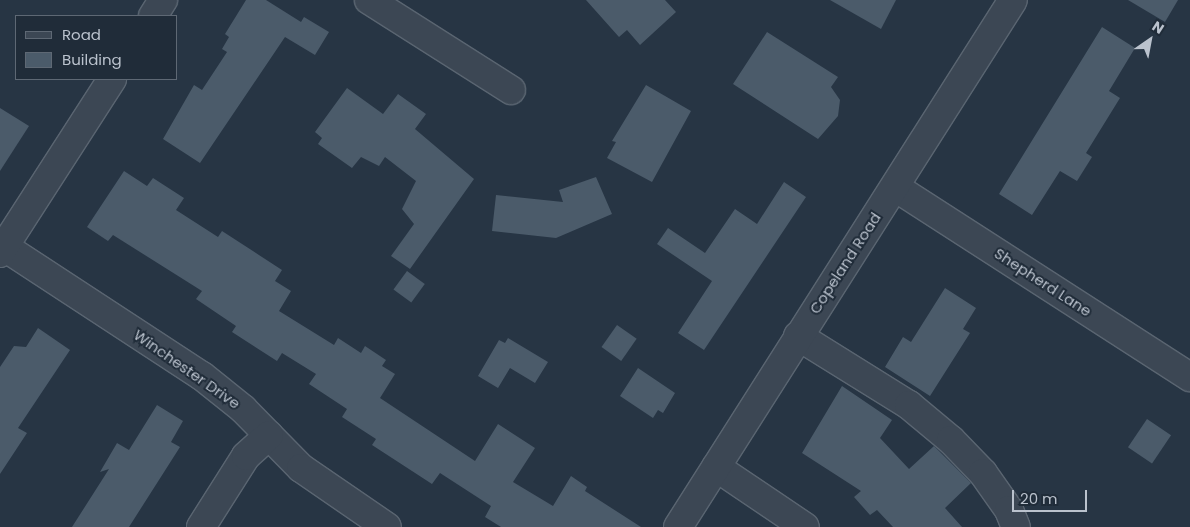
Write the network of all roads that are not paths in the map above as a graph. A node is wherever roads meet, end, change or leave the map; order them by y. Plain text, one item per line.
1 (163, 0) edge
2 (369, 0) edge
3 (1013, 0) edge
4 (154, 15) edge
5 (111, 80) edge
6 (511, 90) dead end
7 (895, 187) junction
8 (1, 248) edge
9 (798, 336) junction
10 (1190, 377) edge
11 (269, 435) junction
12 (716, 467) junction
13 (201, 527) edge
14 (387, 527) edge
15 (678, 527) edge
16 (805, 527) edge
17 (1016, 527) edge

1 - 4 street
2 - 6 street
3 - 7 street, Copeland Road
5 - 8 street
7 - 9 street, Copeland Road
7 - 10 street, Shepherd Lane
8 - 11 street, Winchester Drive
9 - 12 street, Copeland Road
9 - 17 street
11 - 13 street
11 - 14 street, Winchester Drive
12 - 15 street, Copeland Road
12 - 16 street

